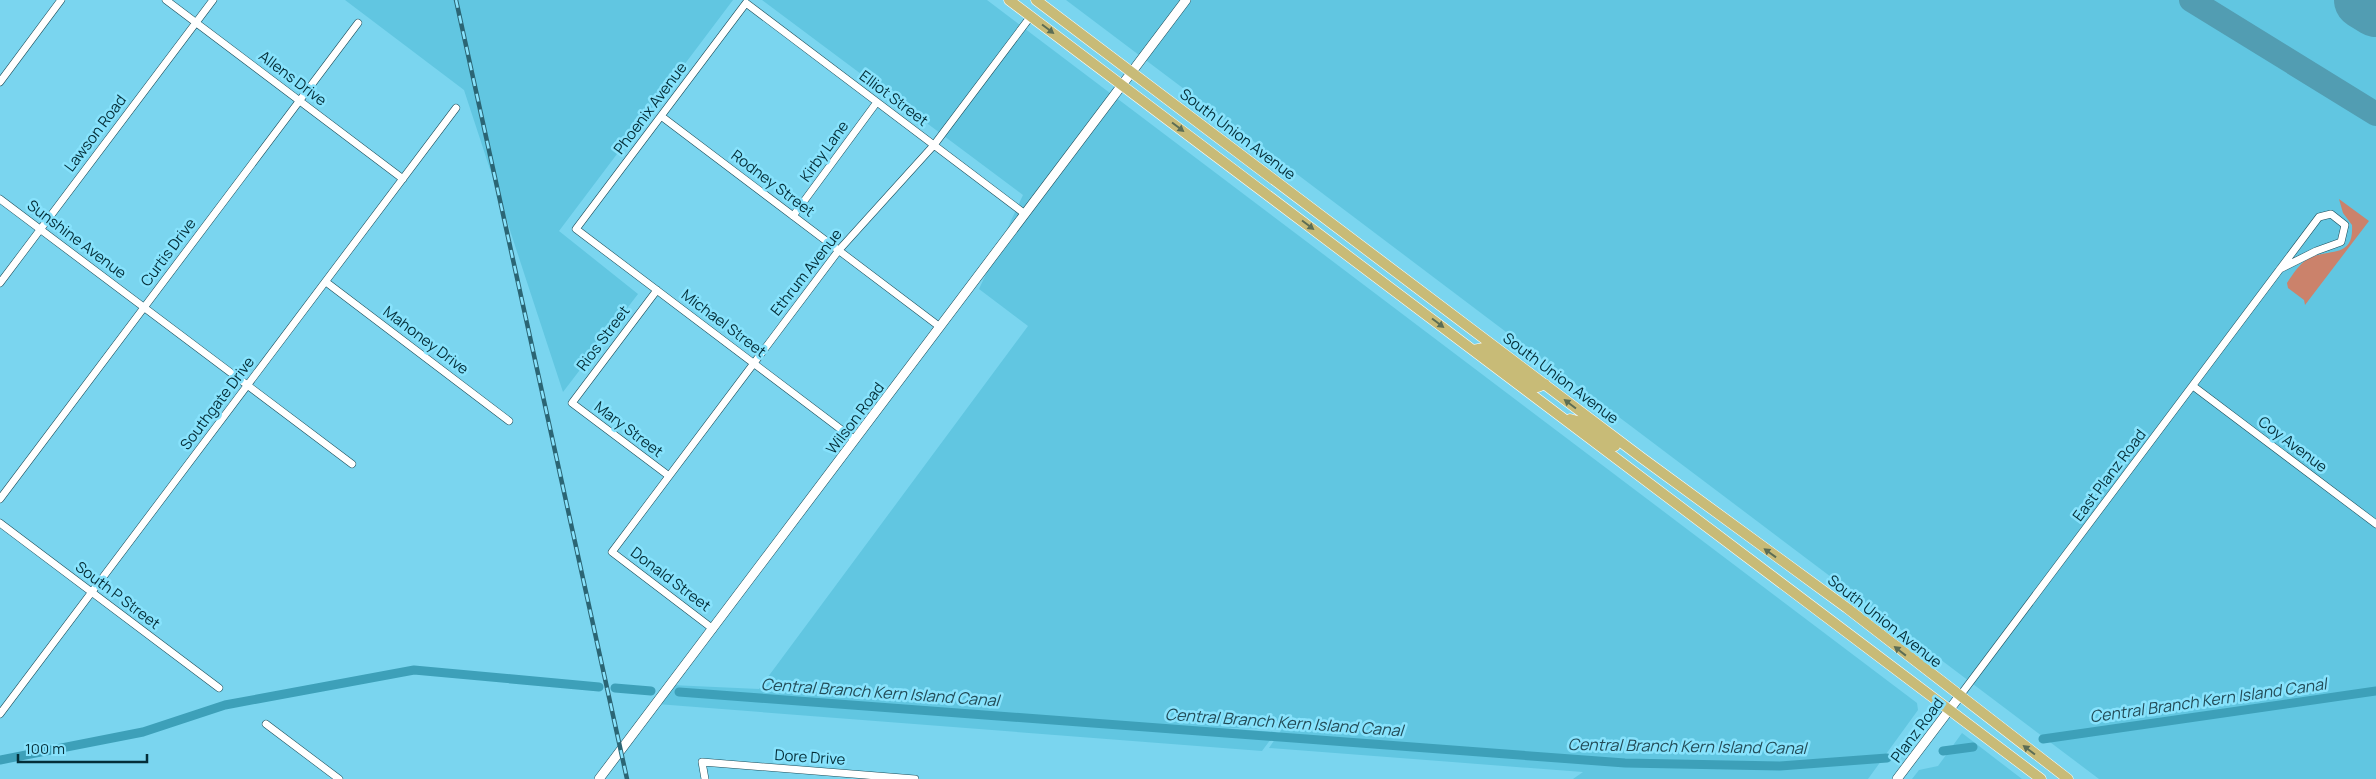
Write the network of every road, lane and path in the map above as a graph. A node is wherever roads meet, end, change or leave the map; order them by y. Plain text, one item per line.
1 (61, 0) edge
2 (166, 0) edge
3 (213, 0) edge
4 (1010, 0) edge
5 (1036, 0) edge
6 (1186, 0) edge
7 (746, 3) joint
8 (1031, 16) junction
9 (196, 22) junction
10 (358, 23) dead end
11 (1131, 72) junction
12 (0, 82) edge
13 (1122, 85) junction
14 (299, 100) junction
15 (877, 102) junction
16 (456, 108) dead end
17 (661, 116) junction
18 (934, 145) junction
19 (403, 179) junction
20 (0, 199) edge
21 (1025, 214) junction
22 (793, 216) junction
23 (40, 229) junction
24 (576, 229) joint
25 (1343, 232) junction
26 (1333, 244) junction
27 (839, 250) junction
28 (2280, 269) junction
29 (326, 282) junction
30 (0, 283) edge
31 (657, 290) junction
32 (144, 307) junction
33 (940, 327) junction
34 (1473, 350) junction
35 (754, 363) junction
36 (1545, 384) junction
37 (248, 385) junction
38 (2193, 386) junction
39 (572, 403) joint
40 (1562, 417) junction
41 (509, 421) dead end
42 (855, 440) junction
43 (1642, 458) junction
44 (352, 464) dead end
45 (669, 476) junction
46 (0, 498) edge
47 (0, 524) edge
48 (2376, 524) edge
49 (1747, 536) junction
50 (1737, 550) junction
51 (612, 552) joint
52 (92, 593) junction
53 (713, 629) junction
54 (218, 688) dead end
55 (1959, 697) junction
56 (1949, 710) junction
57 (0, 714) edge
58 (266, 724) dead end
59 (339, 779) edge
60 (599, 779) edge
61 (705, 779) edge
62 (915, 779) edge
63 (1897, 779) edge
64 (2041, 779) edge
65 (2068, 779) edge

1 - 12 street
2 - 9 street, Allens Drive
3 - 9 street, Lawson Road
4 - 8 main road, South Union Avenue
5 - 11 main road, South Union Avenue
6 - 11 street, Wilson Road
7 - 15 street, Elliot Street
7 - 17 street, Phoenix Avenue
8 -> 13 main road, South Union Avenue
8 - 18 street, Ethrum Avenue
9 - 14 street, Allens Drive
9 - 23 street, Lawson Road
10 - 14 street, Curtis Drive
11 - 13 street, Wilson Road
11 - 25 main road, South Union Avenue
13 - 21 street, Wilson Road
13 -> 26 main road, South Union Avenue
14 - 19 street, Allens Drive
14 - 32 street, Curtis Drive
15 - 18 street, Elliot Street
15 - 22 street, Kirby Lane
16 - 19 street, Southgate Drive
17 - 22 street, Rodney Street
17 - 24 street, Phoenix Avenue
18 - 21 street, Elliot Street
18 - 27 street, Ethrum Avenue
19 - 29 street, Southgate Drive
20 - 23 street, Sunshine Avenue
21 - 33 street, Wilson Road
22 - 27 street, Rodney Street
23 - 30 street, Lawson Road
23 - 32 street, Sunshine Avenue
24 - 31 street, Michael Street
25 - 26 main road
25 - 36 main road, South Union Avenue
26 -> 34 main road, South Union Avenue
27 - 33 street, Rodney Street
27 - 35 street, Ethrum Avenue
28 - 28 street, East Planz Road
28 - 38 street, East Planz Road
29 - 37 street, Southgate Drive
29 - 41 street, Mahoney Drive
31 - 35 street, Michael Street
31 - 39 street, Rios Street
32 - 37 street, Sunshine Avenue
32 - 46 street, Curtis Drive
33 - 42 street, Wilson Road
34 - 36 main road
34 - 40 main road, South Union Avenue
35 - 42 street, Michael Street
35 - 45 street, Ethrum Avenue
43 -> 36 main road, South Union Avenue
37 - 44 street, Sunshine Avenue
37 - 52 street, Southgate Drive
38 - 48 street, Coy Avenue
38 - 55 street, East Planz Road
39 - 45 street, Mary Street
40 - 43 main road
40 - 50 main road, South Union Avenue
42 - 53 street, Wilson Road
43 - 49 main road, South Union Avenue
45 - 51 street, Ethrum Avenue
47 - 52 street, South P Street
49 - 50 main road
55 -> 49 main road, South Union Avenue
50 - 56 main road, South Union Avenue
51 - 53 street, Donald Street
52 - 54 street, South P Street
52 - 57 street, Southgate Drive
53 - 60 street, Wilson Road
55 - 56 street, Planz Road
65 -> 55 main road, South Union Avenue
56 - 63 street, Planz Road
56 - 64 main road, South Union Avenue
58 - 59 street
61 - 62 street, Dore Drive

